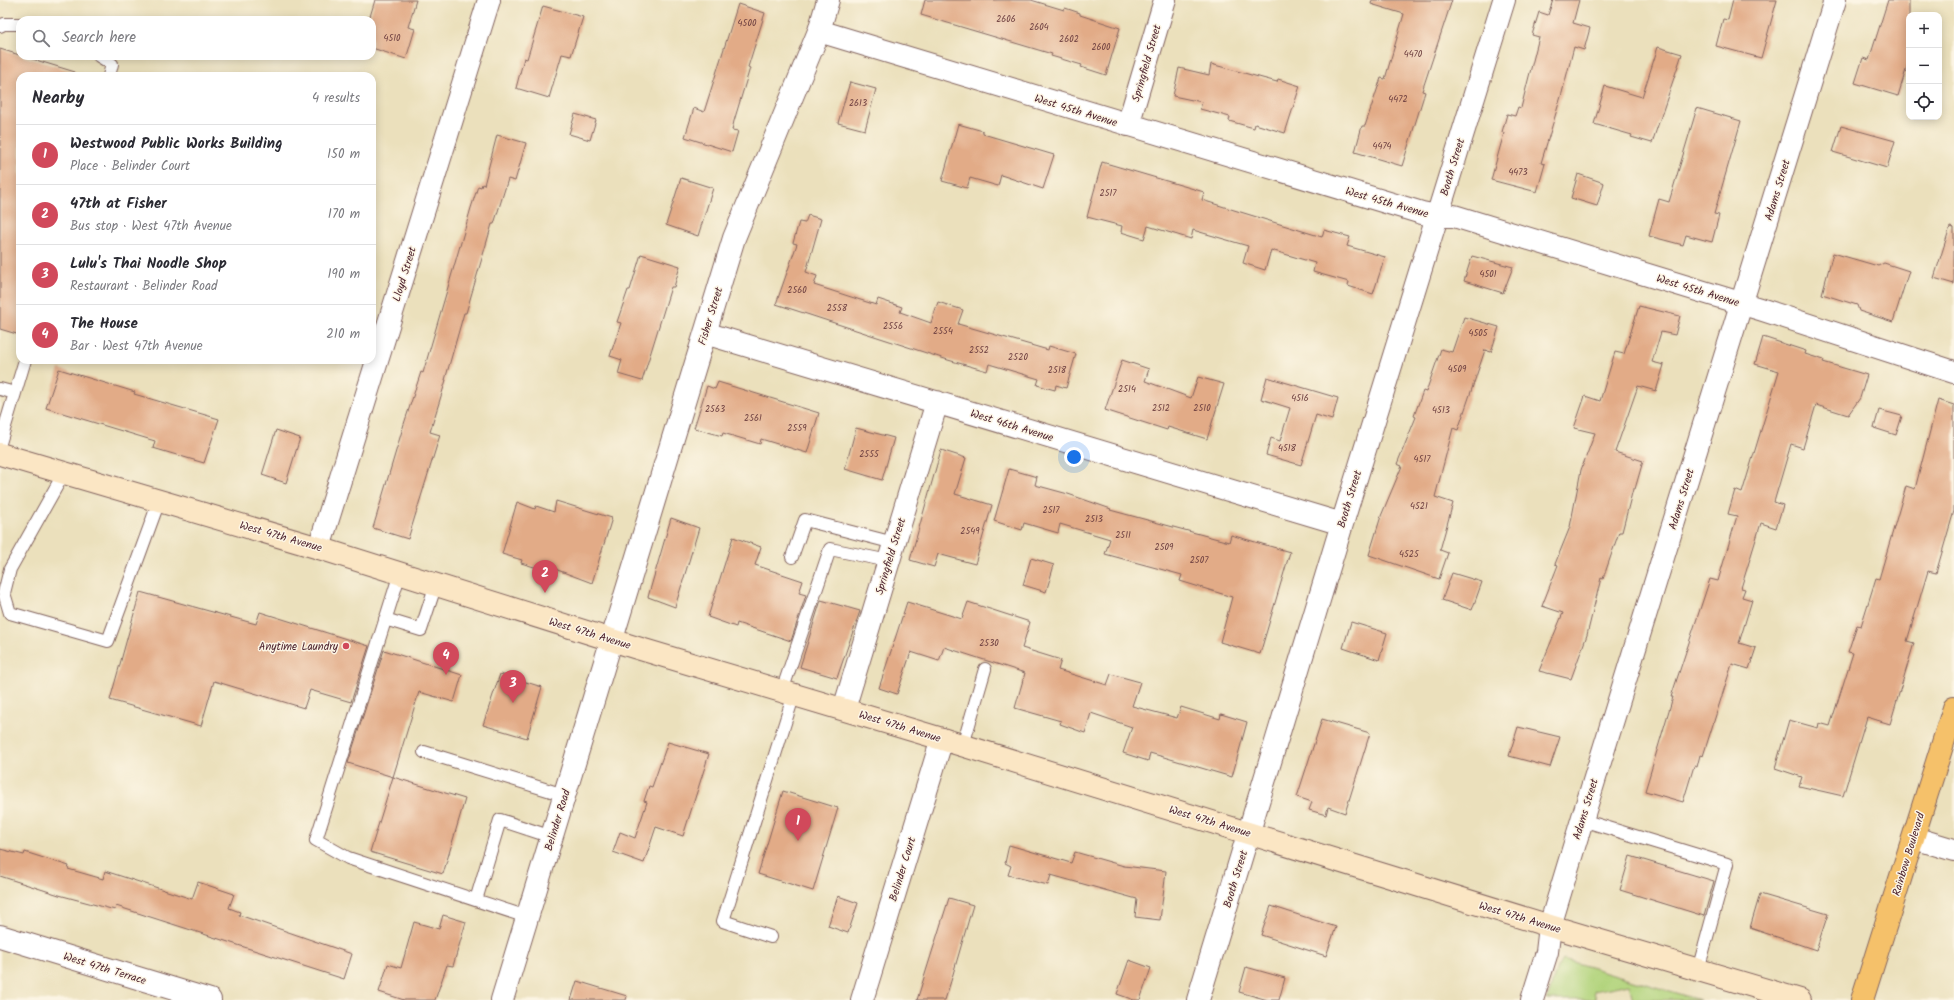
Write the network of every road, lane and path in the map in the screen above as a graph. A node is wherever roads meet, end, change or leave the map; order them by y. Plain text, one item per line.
1 (489, 0) edge
2 (828, 0) edge
3 (1165, 0) edge
4 (1504, 0) edge
5 (1835, 0) edge
6 (16, 24) edge
7 (0, 26) edge
8 (819, 31) junction
9 (106, 60) edge
10 (109, 72) edge
11 (1128, 125) junction
12 (1437, 216) junction
13 (1742, 304) junction
14 (705, 333) junction
15 (23, 364) edge
16 (1954, 372) edge
17 (0, 389) edge
18 (15, 393) junction
19 (936, 402) junction
20 (0, 443) edge
21 (0, 454) edge
22 (64, 473) junction
23 (159, 501) junction
24 (1342, 524) junction
25 (319, 548) junction
26 (892, 552) junction
27 (792, 557) dead end
28 (400, 573) junction
29 (436, 584) junction
30 (385, 619) junction
31 (612, 640) junction
32 (985, 669) dead end
33 (788, 693) junction
34 (1954, 708) edge
35 (844, 709) junction
36 (942, 739) junction
37 (963, 745) junction
38 (424, 752) dead end
39 (564, 795) junction
40 (1582, 820) junction
41 (1249, 834) junction
42 (552, 837) junction
43 (1914, 838) junction
44 (1954, 850) edge
45 (476, 900) junction
46 (527, 917) junction
47 (1550, 926) junction
48 (0, 936) edge
49 (771, 937) dead end
50 (1698, 970) junction
51 (210, 1000) edge
52 (502, 1000) edge
53 (862, 1000) edge
54 (1198, 1000) edge
55 (1532, 1000) edge
56 (1800, 1000) edge
57 (1862, 1000) edge

1 - 25 street, Lloyd Street
2 - 8 street, Fisher Street
3 - 11 street, Springfield Street
4 - 12 street, Booth Street
5 - 13 street, Adams Street
6 - 7 lane
8 - 11 street, West 45th Avenue
8 - 14 street, Fisher Street
9 - 10 lane
11 - 12 street, West 45th Avenue
12 - 13 street, West 45th Avenue
12 - 24 street, Booth Street
13 - 16 street, West 45th Avenue
13 - 40 street, Adams Street
14 - 19 street, West 46th Avenue
14 - 31 street, Fisher Street
15 - 18 lane
17 - 18 lane
18 - 20 lane
19 - 24 street, West 46th Avenue
19 - 26 street, Springfield Street
21 - 22 street, West 47th Avenue
22 - 23 street, West 47th Avenue
22 - 23 lane
23 - 25 street, West 47th Avenue
24 - 41 street, Booth Street
25 - 28 street, West 47th Avenue
26 - 27 lane
26 - 33 lane
26 - 35 street, Springfield Street
28 - 29 street, West 47th Avenue
28 - 30 lane
29 - 30 lane
29 - 31 street, West 47th Avenue
30 - 45 lane
31 - 33 street, West 47th Avenue
31 - 39 street, Belinder Road
32 - 37 lane
33 - 35 street, West 47th Avenue
33 - 49 lane
34 - 43 main road, Rainbow Boulevard
35 - 36 street, West 47th Avenue
36 - 37 street, West 47th Avenue
36 - 53 street, Belinder Court
37 - 41 street, West 47th Avenue
38 - 39 lane
39 - 42 street, Belinder Road
40 - 47 street, Adams Street
40 - 50 lane
41 - 47 street, West 47th Avenue
41 - 54 street, Booth Street
42 - 45 lane
42 - 46 street, Belinder Road
43 - 44 street
43 - 57 main road, Rainbow Boulevard
45 - 46 lane
46 - 52 street, Belinder Road
47 - 50 street, West 47th Avenue
47 - 55 street, Adams Street
48 - 51 street, West 47th Terrace
50 - 56 street, West 47th Avenue

